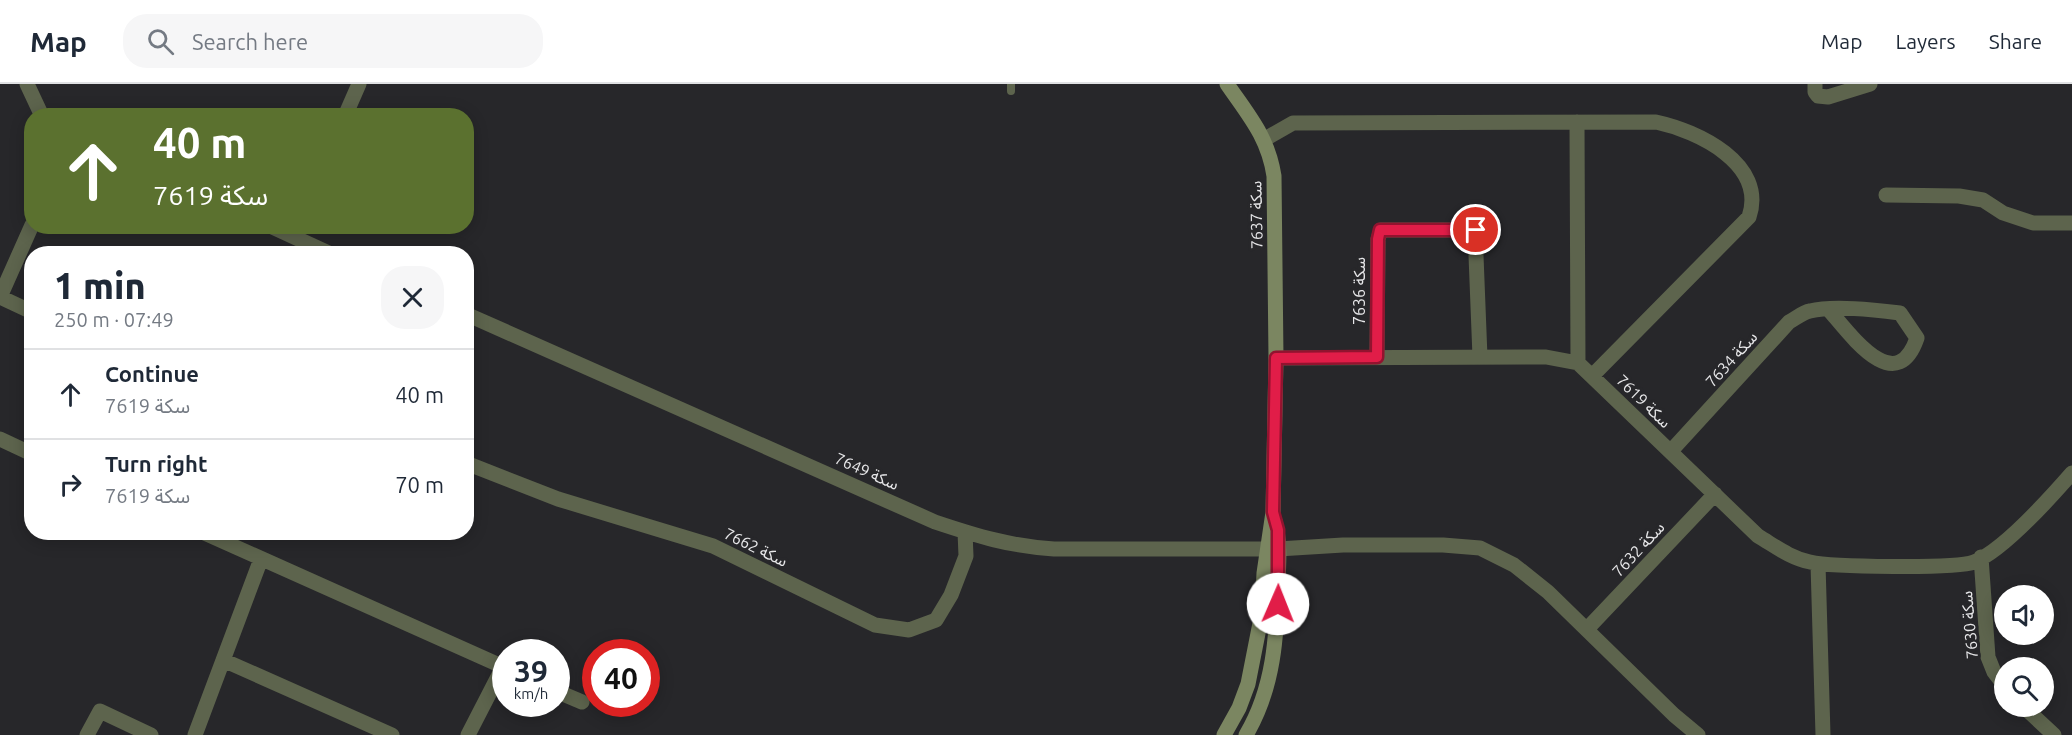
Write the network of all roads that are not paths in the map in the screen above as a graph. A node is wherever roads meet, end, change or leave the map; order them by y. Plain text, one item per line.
1 (27, 84) edge
2 (359, 84) edge
3 (1227, 84) edge
4 (1815, 84) edge
5 (1870, 84) edge
6 (38, 108) edge
7 (348, 108) edge
8 (1577, 122) junction
9 (1264, 138) junction
10 (1886, 195) dead end
11 (2072, 223) edge
12 (28, 234) edge
13 (298, 234) edge
14 (317, 246) edge
15 (0, 297) edge
16 (24, 308) edge
17 (1829, 310) junction
18 (474, 318) edge
19 (1377, 357) junction
20 (1480, 357) junction
21 (1276, 358) junction
22 (1578, 363) junction
23 (1592, 376) junction
24 (0, 439) edge
25 (24, 450) edge
26 (1671, 451) junction
27 (474, 466) edge
28 (2072, 473) edge
29 (1715, 494) junction
30 (964, 532) junction
31 (219, 540) edge
32 (1272, 549) junction
33 (1981, 557) junction
34 (261, 559) junction
35 (1818, 564) junction
36 (1587, 629) junction
37 (223, 660) junction
38 (492, 663) edge
39 (1994, 672) edge
40 (492, 690) edge
41 (570, 697) edge
42 (582, 702) dead end
43 (2035, 717) edge
44 (366, 730) edge
45 (87, 735) edge
46 (151, 735) edge
47 (195, 735) edge
48 (392, 735) edge
49 (468, 735) edge
50 (1224, 735) edge
51 (1246, 735) edge
52 (1698, 735) edge
53 (1823, 735) edge
54 (2054, 735) edge

1 - 6 street
2 - 7 street
3 - 9 street, سكة 7637
4 - 5 street
8 - 9 street
8 - 22 street
8 - 23 street
9 - 21 street, سكة 7637
10 - 11 street
12 - 15 street
13 - 14 street
15 - 16 street
17 - 17 street, سكة 7634
17 - 26 street, سكة 7634
18 - 30 street, سكة 7649
19 - 20 street
19 - 20 street, سكة 7636
19 - 21 street
20 - 22 street
21 - 32 street
22 - 23 street, سكة 7619
23 - 26 street, سكة 7619
24 - 25 street
26 - 29 street, سكة 7619
27 - 30 street, سكة 7662
28 - 33 street, سكة 7619
29 - 35 street, سكة 7619
29 - 36 street, سكة 7632
30 - 32 street, سكة 7649
31 - 34 street
32 - 36 street, سكة 7649
32 - 50 street
32 - 51 street
33 - 35 street, سكة 7619
33 - 39 street, سكة 7630
34 - 37 street
34 - 38 street
35 - 53 street
36 - 52 street, سكة 7649
37 - 44 street
37 - 47 street
40 - 49 street
41 - 42 street
43 - 54 street
44 - 48 street
45 - 46 street

